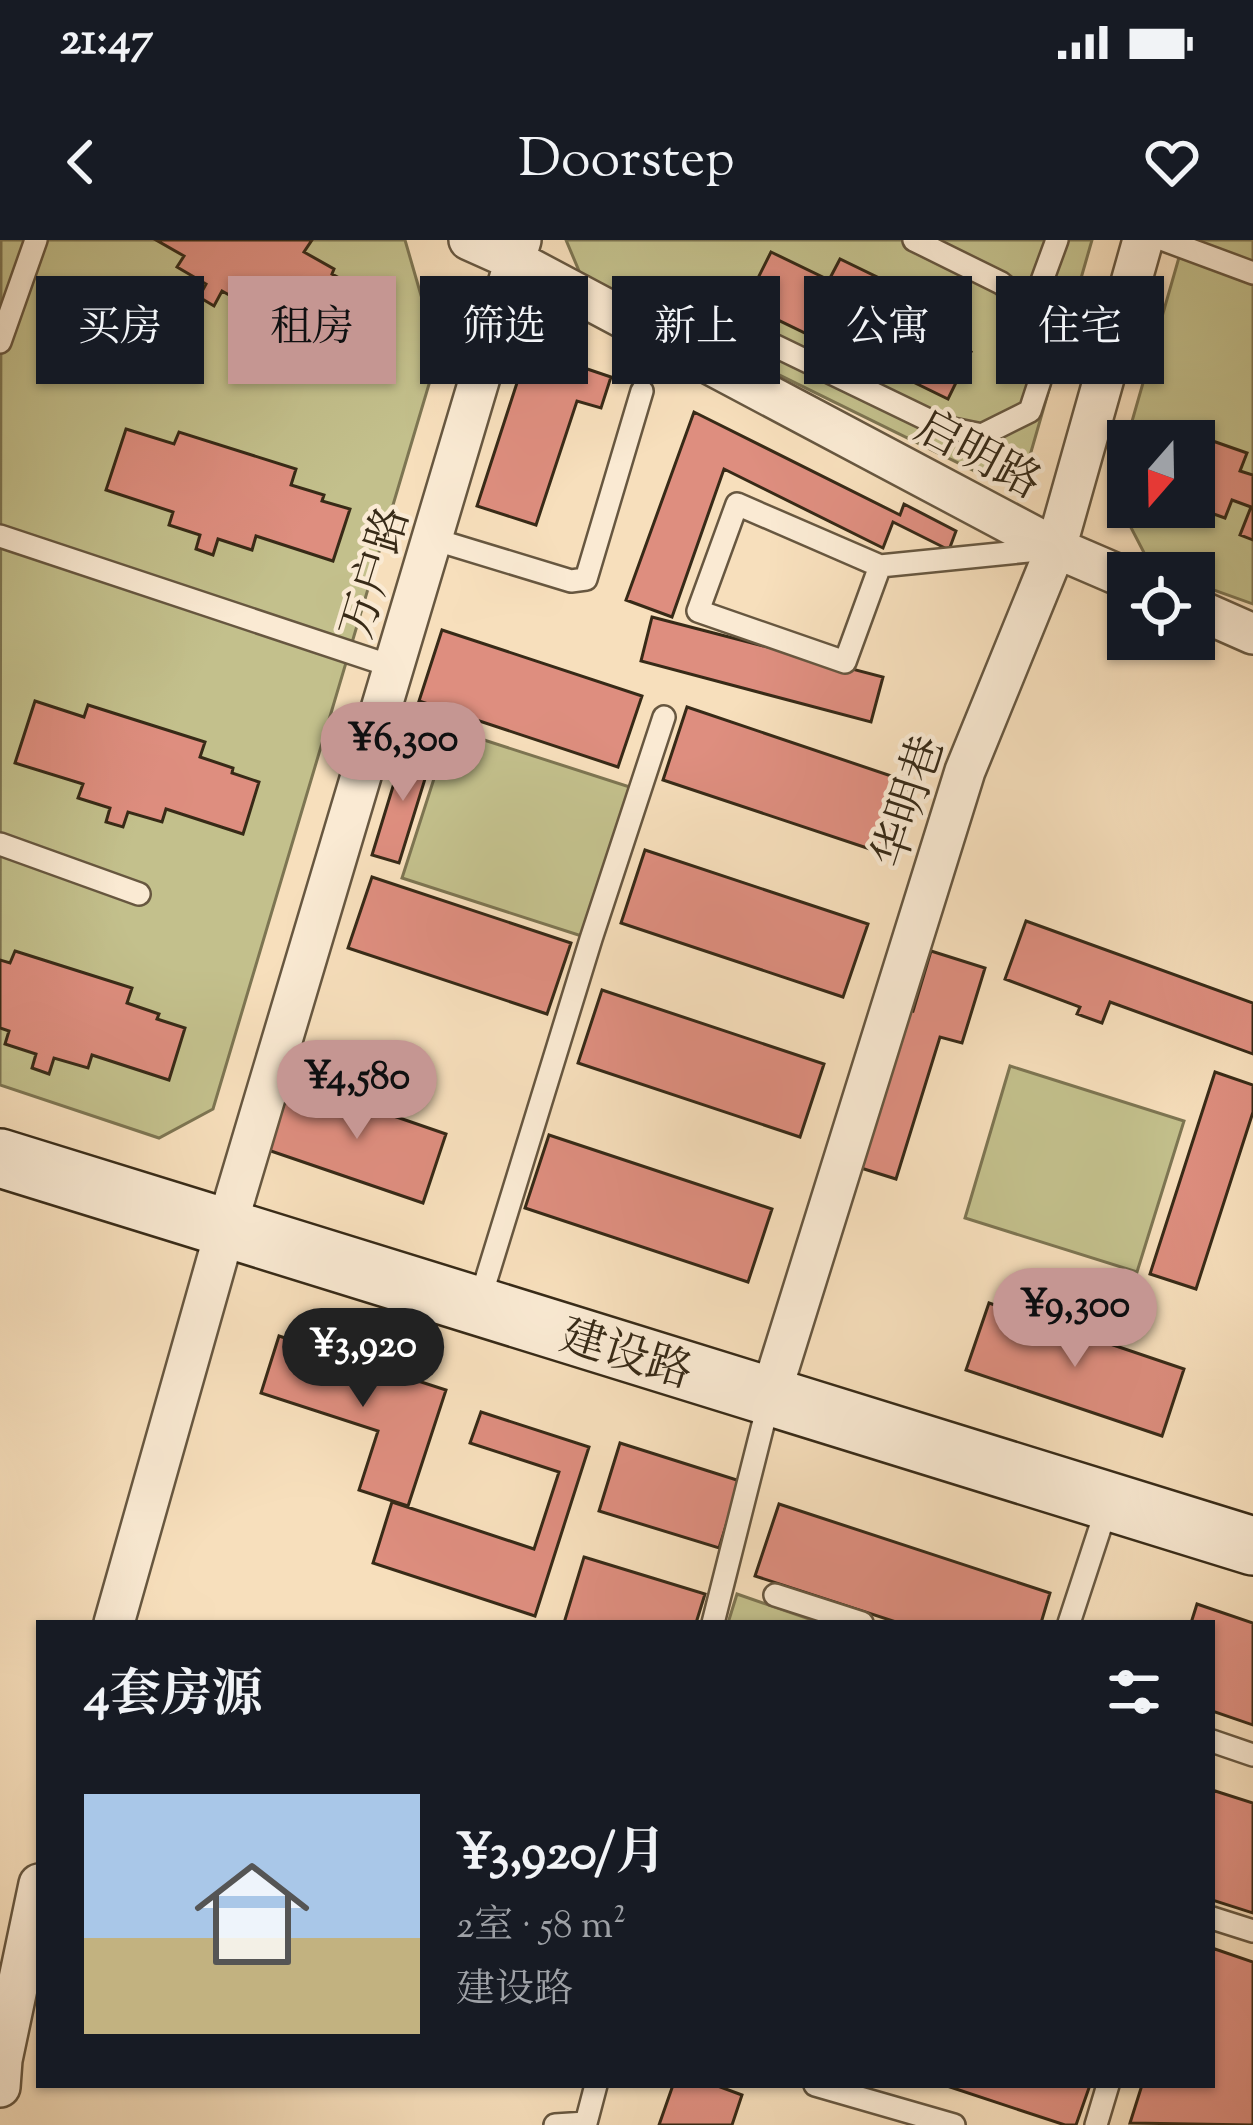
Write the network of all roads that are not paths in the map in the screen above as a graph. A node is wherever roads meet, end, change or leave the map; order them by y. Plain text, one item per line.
1 (36, 240) edge
2 (469, 240) edge
3 (914, 240) edge
4 (1058, 240) edge
5 (1143, 240) edge
6 (1165, 240) edge
7 (519, 251) edge
8 (1253, 272) edge
9 (1045, 276) edge
10 (996, 281) edge
11 (0, 342) edge
12 (1039, 384) edge
13 (746, 385) junction
14 (642, 392) dead end
15 (0, 536) edge
16 (433, 539) junction
17 (1056, 548) junction
18 (880, 566) junction
19 (1107, 570) edge
20 (1215, 617) edge
21 (1253, 634) edge
22 (394, 667) junction
23 (664, 718) dead end
24 (0, 844) edge
25 (139, 894) dead end
26 (0, 1159) edge
27 (226, 1228) junction
28 (478, 1306) junction
29 (770, 1396) junction
30 (1109, 1501) junction
31 (1253, 1546) edge
32 (775, 1595) dead end
33 (115, 1620) edge
34 (714, 1620) edge
35 (853, 1620) edge
36 (1070, 1620) edge
37 (1215, 1742) edge
38 (1253, 1755) edge
39 (36, 1899) edge
40 (1215, 1919) edge
41 (1253, 1931) edge
42 (0, 2087) edge
43 (595, 2088) edge
44 (825, 2088) edge
45 (1107, 2088) edge
46 (555, 2125) edge
47 (955, 2125) edge
48 (1096, 2125) edge

1 - 11 lane
2 - 7 street, 启明路
3 - 10 lane
4 - 9 lane
5 - 17 street, 华明巷
6 - 8 lane
7 - 13 street, 启明路
7 - 16 street, 万户路
12 - 13 lane
13 - 17 street, 启明路
14 - 16 lane
15 - 22 lane
16 - 22 street, 万户路
17 - 18 lane
17 - 19 street, 启明路
17 - 29 street, 华明巷
18 - 18 lane
20 - 21 street
22 - 27 street, 万户路
23 - 28 lane
24 - 25 lane
26 - 27 street, 建设路
27 - 28 street, 建设路
27 - 33 street, 万户路
28 - 29 street, 建设路
29 - 30 street, 建设路
29 - 34 lane
30 - 31 street, 建设路
30 - 36 lane
32 - 35 lane
37 - 38 lane
39 - 42 street
40 - 41 lane
43 - 46 lane
44 - 47 lane
45 - 48 lane

